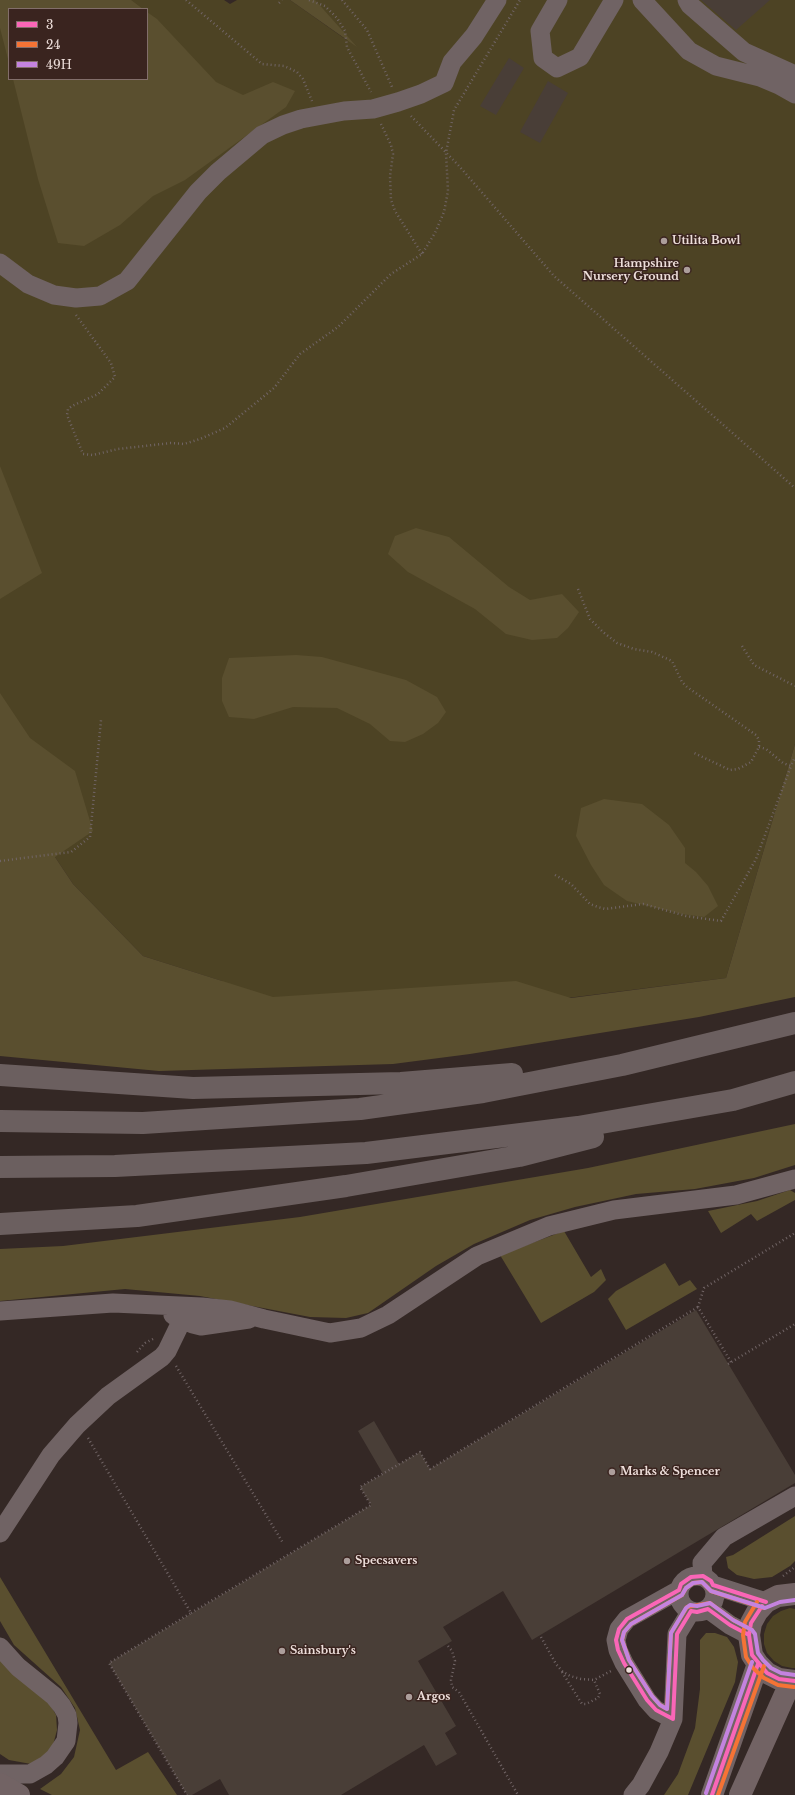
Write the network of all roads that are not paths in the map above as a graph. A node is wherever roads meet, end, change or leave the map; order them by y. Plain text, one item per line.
1 (498, 0) edge
2 (558, 0) edge
3 (614, 0) edge
4 (642, 0) edge
5 (687, 0) edge
6 (795, 75) edge
7 (795, 94) edge
8 (0, 263) edge
9 (795, 1024) edge
10 (622, 1065) junction
11 (0, 1074) edge
12 (795, 1082) edge
13 (733, 1100) junction
14 (0, 1121) edge
15 (0, 1167) edge
16 (795, 1179) edge
17 (0, 1224) edge
18 (128, 1303) junction
19 (202, 1307) junction
20 (0, 1310) edge
21 (182, 1320) junction
22 (264, 1320) junction
23 (795, 1496) edge
24 (0, 1533) edge
25 (708, 1581) junction
26 (790, 1589) edge
27 (679, 1590) junction
28 (766, 1602) junction
29 (700, 1610) junction
30 (749, 1636) junction
31 (0, 1647) edge
32 (758, 1664) junction
33 (793, 1681) edge
34 (673, 1719) junction
35 (0, 1774) edge
36 (0, 1784) edge
37 (19, 1795) edge
38 (633, 1795) edge
39 (712, 1795) edge
40 (740, 1795) edge

1 - 8 lane
2 - 3 lane
4 - 7 lane
5 - 6 lane
9 - 10 highway
10 - 11 highway
10 - 14 highway
12 - 13 highway
13 - 15 highway
13 - 17 highway
16 - 22 lane
18 - 19 lane
18 - 20 lane
18 - 21 lane
19 - 21 lane
19 - 22 lane
21 - 22 lane
21 - 24 lane
23 - 25 lane
25 - 27 lane
25 - 28 lane
25 - 29 lane
26 - 28 main road
27 - 29 lane
27 - 34 lane
28 - 30 main road
29 - 30 lane
29 - 34 lane
30 - 32 main road
31 - 35 lane
32 - 33 main road
32 - 39 main road
33 - 40 main road
34 - 38 lane
36 - 37 main road

